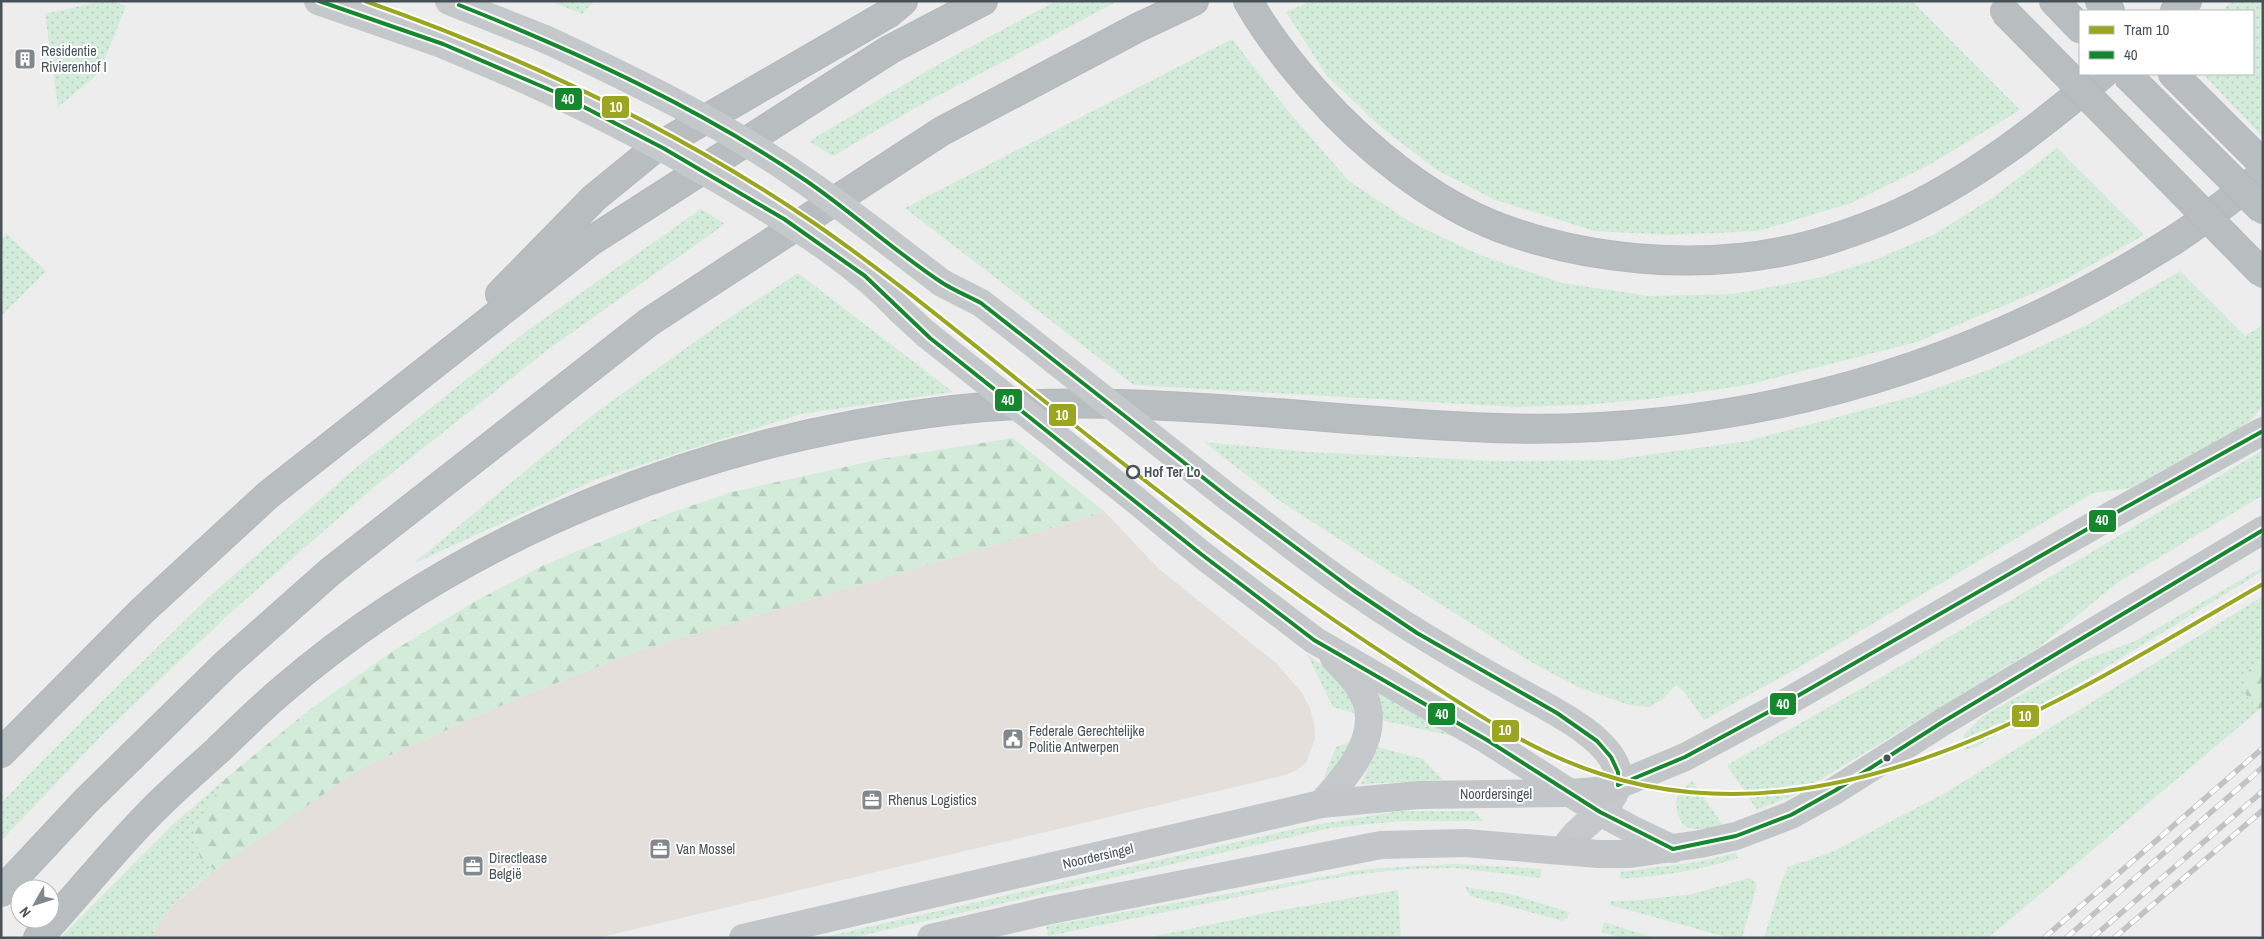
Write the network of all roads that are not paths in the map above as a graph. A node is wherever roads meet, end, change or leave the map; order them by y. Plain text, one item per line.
1 (318, 1) edge
2 (449, 1) edge
3 (903, 1) edge
4 (983, 1) edge
5 (1194, 1) edge
6 (1248, 1) edge
7 (2054, 1) edge
8 (2100, 1) edge
9 (2187, 1) edge
10 (1999, 6) edge
11 (2109, 10) edge
12 (2176, 10) edge
13 (2079, 27) edge
14 (2102, 75) edge
15 (2127, 75) edge
16 (2174, 75) edge
17 (2263, 164) edge
18 (2263, 174) edge
19 (2263, 210) edge
20 (2263, 274) edge
21 (421, 374) junction
22 (2263, 431) edge
23 (2263, 530) edge
24 (1314, 640) junction
25 (1, 753) edge
26 (1618, 786) junction
27 (1570, 793) junction
28 (1321, 804) junction
29 (1600, 812) junction
30 (1673, 849) junction
31 (1563, 850) junction
32 (1, 892) edge
33 (38, 938) edge
34 (743, 938) edge
35 (931, 938) edge

1 - 24 main road, bridge
2 - 26 main road, bridge
3 - 21 highway
4 - 21 highway
5 - 32 highway
6 - 14 highway
7 - 13 highway
8 - 11 highway
9 - 12 highway
10 - 20 highway, bridge
15 - 19 highway, bridge
16 - 17 highway
18 - 33 highway
21 - 25 highway
22 - 26 main road, Noordersingel
23 - 30 main road
24 - 27 main road
24 - 28 main road
26 - 27 main road, Noordersingel
26 - 29 main road
27 - 28 main road, Noordersingel
27 - 29 main road
28 - 34 main road, Noordersingel
29 - 30 main road
29 - 31 main road
30 - 31 main road
31 - 35 main road

